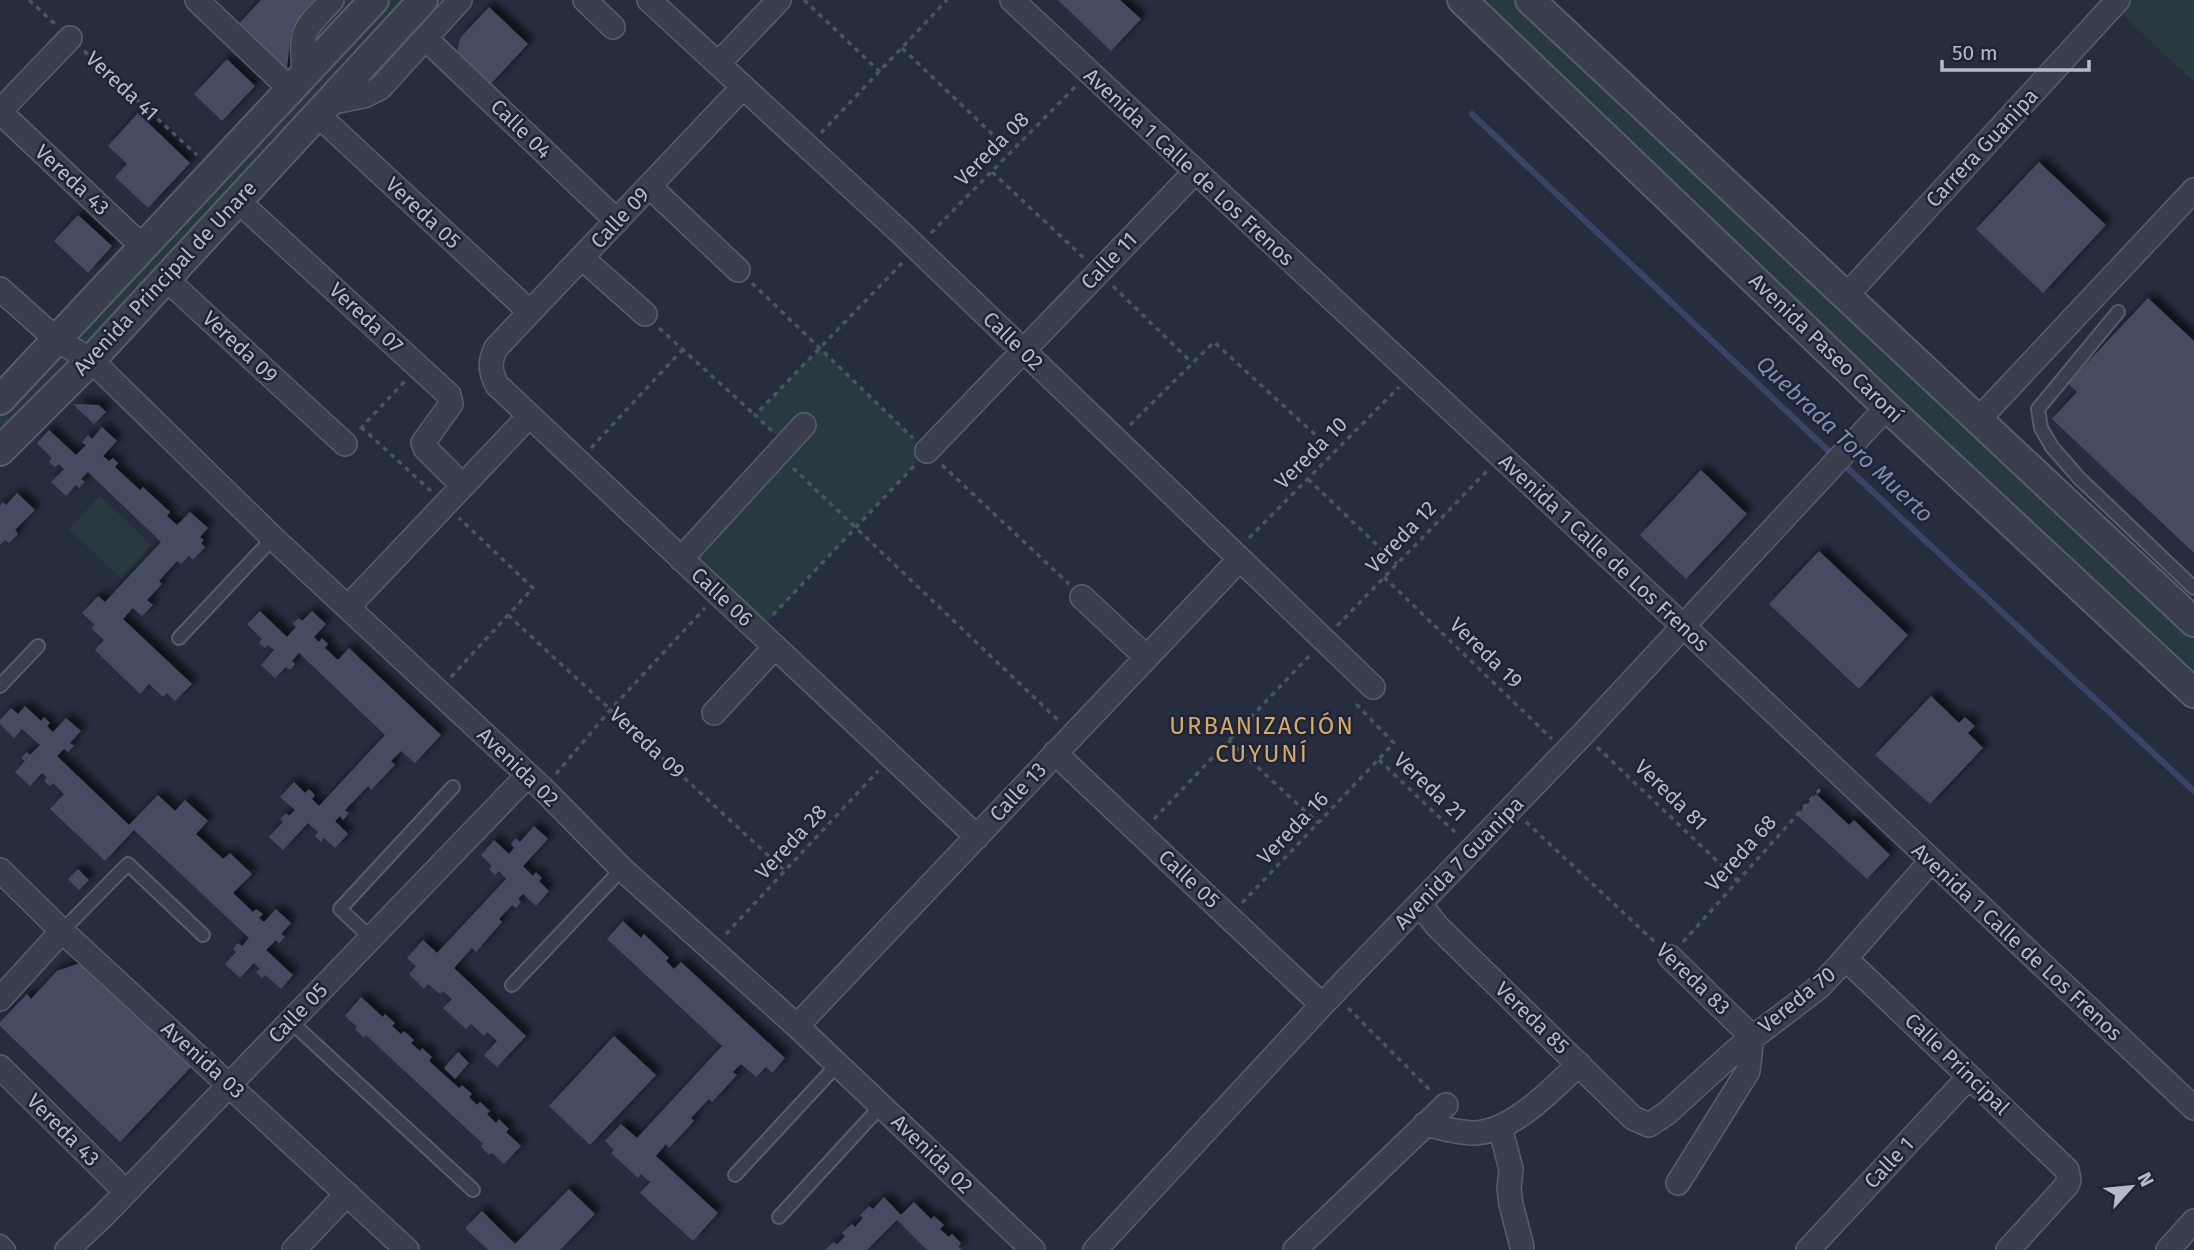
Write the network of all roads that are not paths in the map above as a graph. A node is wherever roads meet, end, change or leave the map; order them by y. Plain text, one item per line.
1 (197, 0) edge
2 (332, 0) edge
3 (374, 0) edge
4 (424, 0) edge
5 (460, 0) edge
6 (585, 0) edge
7 (649, 0) edge
8 (779, 0) edge
9 (1012, 0) edge
10 (1462, 0) edge
11 (1530, 0) edge
12 (2118, 0) edge
13 (613, 27) dead end
14 (70, 38) road end
15 (425, 38) junction
16 (718, 64) junction
17 (297, 82) junction
18 (743, 87) junction
19 (322, 109) junction
20 (0, 112) edge
21 (1195, 172) junction
22 (649, 186) junction
23 (2194, 190) edge
24 (237, 200) junction
25 (617, 221) junction
26 (144, 247) junction
27 (582, 258) junction
28 (738, 270) road end
29 (165, 278) junction
30 (0, 289) edge
31 (1846, 296) junction
32 (530, 312) junction
33 (2118, 313) dead end
34 (645, 314) road end
35 (57, 340) junction
36 (496, 348) joint
37 (1024, 351) junction
38 (91, 360) junction
39 (0, 400) edge
40 (1887, 407) junction
41 (529, 416) junction
42 (1979, 419) junction
43 (804, 425) dead end
44 (345, 444) road end
45 (0, 451) edge
46 (927, 451) road end
47 (462, 485) junction
48 (273, 538) junction
49 (681, 559) junction
50 (1240, 559) junction
51 (2194, 588) edge
52 (1082, 597) road end
53 (348, 607) junction
54 (2194, 622) edge
55 (1682, 625) junction
56 (179, 638) dead end
57 (38, 646) dead end
58 (775, 648) junction
59 (1146, 657) junction
60 (0, 686) edge
61 (1373, 687) road end
62 (2194, 693) edge
63 (714, 713) dead end
64 (1055, 753) junction
65 (535, 782) junction
66 (453, 787) dead end
67 (977, 837) junction
68 (1931, 861) junction
69 (622, 869) junction
70 (0, 870) edge
71 (1420, 904) junction
72 (62, 932) junction
73 (203, 935) dead end
74 (370, 937) junction
75 (1670, 957) road end
76 (1846, 959) junction
77 (512, 985) dead end
78 (0, 999) edge
79 (1328, 999) junction
80 (290, 1021) junction
81 (797, 1026) junction
82 (1752, 1037) junction
83 (1579, 1064) junction
84 (837, 1065) junction
85 (0, 1067) edge
86 (1969, 1077) junction
87 (230, 1084) junction
88 (1446, 1105) road end
89 (881, 1106) junction
90 (2194, 1108) edge
91 (1425, 1124) junction
92 (1649, 1125) joint
93 (1500, 1127) junction
94 (734, 1175) dead end
95 (1678, 1183) dead end
96 (473, 1190) dead end
97 (126, 1192) junction
98 (347, 1194) junction
99 (779, 1217) dead end
100 (2194, 1221) edge
101 (0, 1244) edge
102 (1521, 1248) dead end
103 (6, 1250) edge
104 (67, 1250) edge
105 (294, 1250) edge
106 (407, 1250) edge
107 (1032, 1250) edge
108 (1095, 1250) edge
109 (1295, 1250) edge
110 (1808, 1250) edge
111 (2008, 1250) edge
112 (2168, 1250) edge

1 - 17 street
2 - 17 street
3 - 17 street, Avenida Principal de Unare
4 - 19 street, Avenida Principal de Unare
5 - 15 street
6 - 13 street
7 - 16 street, Calle 02
8 - 16 street
9 - 21 street, Avenida 1 Calle de Los Frenos
10 - 40 street, Avenida Paseo Caroní
11 - 31 street
12 - 31 street, Carrera Guanipa
14 - 20 street
15 - 19 street
15 - 25 street, Calle 04
16 - 18 street, Calle 02
17 - 26 street, Avenida Principal de Unare
18 - 22 street, Calle 09
18 - 37 street, Calle 02
19 - 24 street, Avenida Principal de Unare
19 - 32 street, Vereda 05
20 - 26 street, Vereda 43
21 - 37 street, Calle 11
21 - 55 street, Avenida 1 Calle de Los Frenos
22 - 25 street, Calle 09
22 - 28 street
23 - 42 street
24 - 29 street, Avenida Principal de Unare
24 - 47 street, Vereda 07
25 - 27 street, Calle 09
26 - 35 street, Avenida Principal de Unare
27 - 32 street, Calle 09
27 - 34 street
29 - 38 street, Avenida Principal de Unare
29 - 44 street, Vereda 09
30 - 35 street, Avenida 02
31 - 42 street
32 - 36 street, Calle 09
33 - 51 lane
35 - 38 street, Avenida 02
35 - 39 street, Avenida Principal de Unare
36 - 41 street, Calle 06
37 - 46 street, Calle 11
37 - 50 street, Calle 02
38 - 45 street, Avenida Principal de Unare
38 - 48 street, Avenida 02
40 - 55 street, Avenida 7 Guanipa
40 - 62 street, Avenida Paseo Caroní
41 - 47 street
41 - 49 street, Calle 06
42 - 54 street
43 - 49 street
47 - 53 street
48 - 53 street, Avenida 02
48 - 56 lane
49 - 58 street, Calle 06
50 - 59 street, Calle 13
50 - 61 street, Calle 02
52 - 59 street
53 - 65 street, Avenida 02
55 - 68 street, Avenida 1 Calle de Los Frenos
55 - 71 street, Avenida 7 Guanipa
57 - 60 lane
58 - 63 street
58 - 67 street, Calle 06
59 - 64 street, Calle 13
64 - 67 street, Calle 13
64 - 79 street, Calle 05
65 - 69 street, Avenida 02
65 - 74 street, Calle 05
66 - 74 lane
67 - 81 street, Calle 13
68 - 76 street, Vereda 70
68 - 90 street, Avenida 1 Calle de Los Frenos
69 - 77 lane
69 - 81 street, Avenida 02
70 - 72 street, Avenida 03
71 - 79 street, Avenida 7 Guanipa
71 - 83 street, Vereda 85
72 - 73 lane
72 - 78 street
72 - 87 street, Avenida 03
74 - 80 street, Calle 05
75 - 82 street, Vereda 83
76 - 82 street, Vereda 70
76 - 86 street, Calle Principal
79 - 108 street, Avenida 7 Guanipa
80 - 87 street, Calle 05
80 - 96 lane
81 - 84 street, Avenida 02
82 - 92 street, Vereda 70
82 - 95 street
83 - 92 street, Vereda 85
83 - 93 street
84 - 89 street, Avenida 02
84 - 94 lane
85 - 97 street, Vereda 43
86 - 110 street, Calle 1
86 - 111 street, Calle Principal
87 - 97 street, Calle 05
87 - 98 street, Avenida 03
88 - 91 street
89 - 99 lane
89 - 107 street, Avenida 02
91 - 93 street
91 - 109 street
93 - 102 street
97 - 104 street, Calle 05
98 - 105 street
98 - 106 street, Avenida 03
100 - 112 street
101 - 103 street

